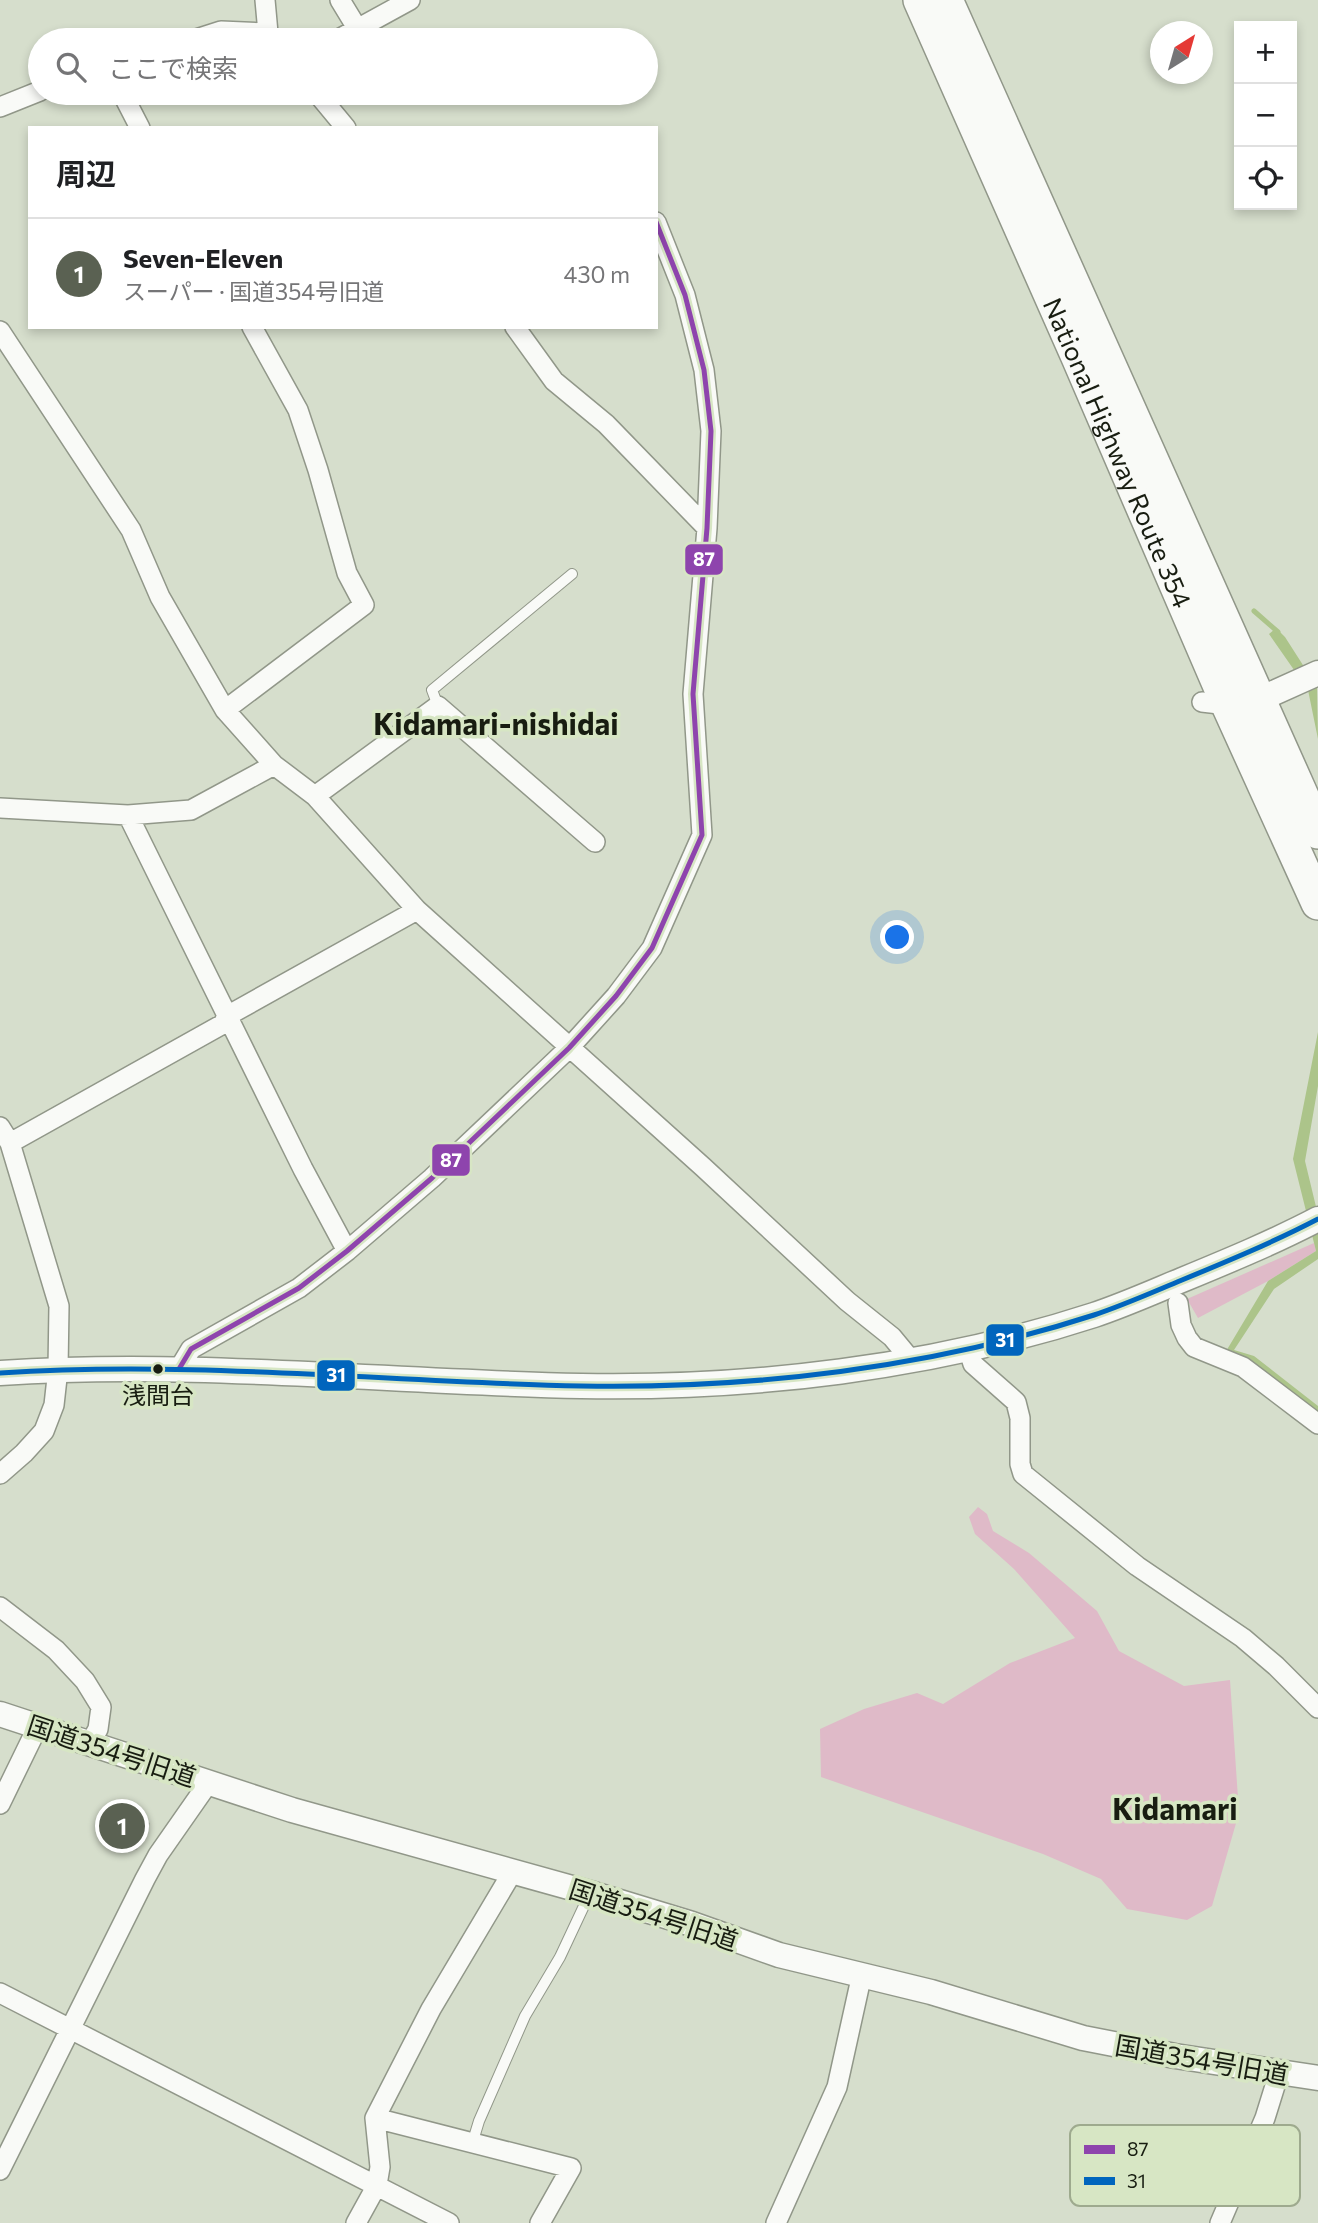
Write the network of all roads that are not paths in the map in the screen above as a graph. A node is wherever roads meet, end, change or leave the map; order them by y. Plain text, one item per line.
1 (265, 0) edge
2 (340, 0) edge
3 (410, 0) edge
4 (920, 0) edge
5 (946, 0) edge
6 (270, 28) edge
7 (357, 28) joint
8 (28, 96) edge
9 (128, 105) edge
10 (327, 105) edge
11 (0, 107) edge
12 (139, 126) edge
13 (344, 126) edge
14 (658, 227) edge
15 (254, 329) edge
16 (516, 329) edge
17 (0, 331) edge
18 (708, 528) junction
19 (572, 574) dead end
20 (1318, 673) edge
21 (1229, 702) junction
22 (438, 706) junction
23 (225, 710) junction
24 (274, 765) junction
25 (315, 796) junction
26 (0, 808) edge
27 (128, 815) junction
28 (1318, 832) edge
29 (595, 842) dead end
30 (1318, 903) edge
31 (417, 909) junction
32 (227, 1016) junction
33 (569, 1048) junction
34 (5, 1135) edge
35 (1318, 1220) edge
36 (347, 1251) junction
37 (1178, 1303) dead end
38 (968, 1348) junction
39 (911, 1360) junction
40 (58, 1369) junction
41 (179, 1369) junction
42 (0, 1373) edge
43 (1318, 1424) edge
44 (0, 1474) edge
45 (0, 1607) edge
46 (1318, 1708) edge
47 (0, 1714) edge
48 (38, 1726) junction
49 (90, 1743) junction
50 (209, 1782) junction
51 (0, 1804) edge
52 (513, 1871) junction
53 (590, 1893) junction
54 (862, 1974) junction
55 (0, 1993) edge
56 (69, 2030) junction
57 (1279, 2073) junction
58 (1318, 2078) edge
59 (375, 2118) junction
60 (1262, 2125) edge
61 (472, 2144) junction
62 (0, 2170) edge
63 (377, 2185) junction
64 (1227, 2206) edge
65 (356, 2223) edge
66 (449, 2223) edge
67 (540, 2223) edge
68 (776, 2223) edge
69 (1220, 2223) edge

1 - 6 street
2 - 7 street
3 - 7 street
4 - 21 highway, National Highway Route 354
5 - 21 highway, National Highway Route 354
8 - 11 street
9 - 12 street
10 - 13 street
14 - 18 street
15 - 23 street
16 - 18 street
17 - 23 street
18 - 33 street
19 - 22 lane
20 - 21 street
21 - 28 highway, National Highway Route 354
21 - 30 highway, National Highway Route 354
22 - 25 street
22 - 29 street
23 - 24 street
24 - 25 street
24 - 27 street
25 - 31 street
26 - 27 street
27 - 32 street
31 - 32 street
31 - 33 street
32 - 34 street
32 - 36 street
33 - 36 street
33 - 39 street
34 - 40 street
35 - 38 street
36 - 41 street
37 - 43 street
38 - 39 street
38 - 46 street
39 - 41 street
40 - 41 street
40 - 42 street
40 - 44 street
45 - 49 street
47 - 48 street, 国道354号旧道
48 - 49 street, 国道354号旧道
48 - 51 street
49 - 50 street, 国道354号旧道
50 - 52 street, 国道354号旧道
50 - 56 street
52 - 53 street, 国道354号旧道
52 - 59 street
53 - 54 street, 国道354号旧道
53 - 61 lane
54 - 57 street, 国道354号旧道
54 - 68 street
55 - 56 street
56 - 62 street
56 - 63 street
57 - 58 street, 国道354号旧道
57 - 60 street
59 - 61 street
59 - 63 street
61 - 67 street
63 - 65 street
63 - 66 street
64 - 69 street

